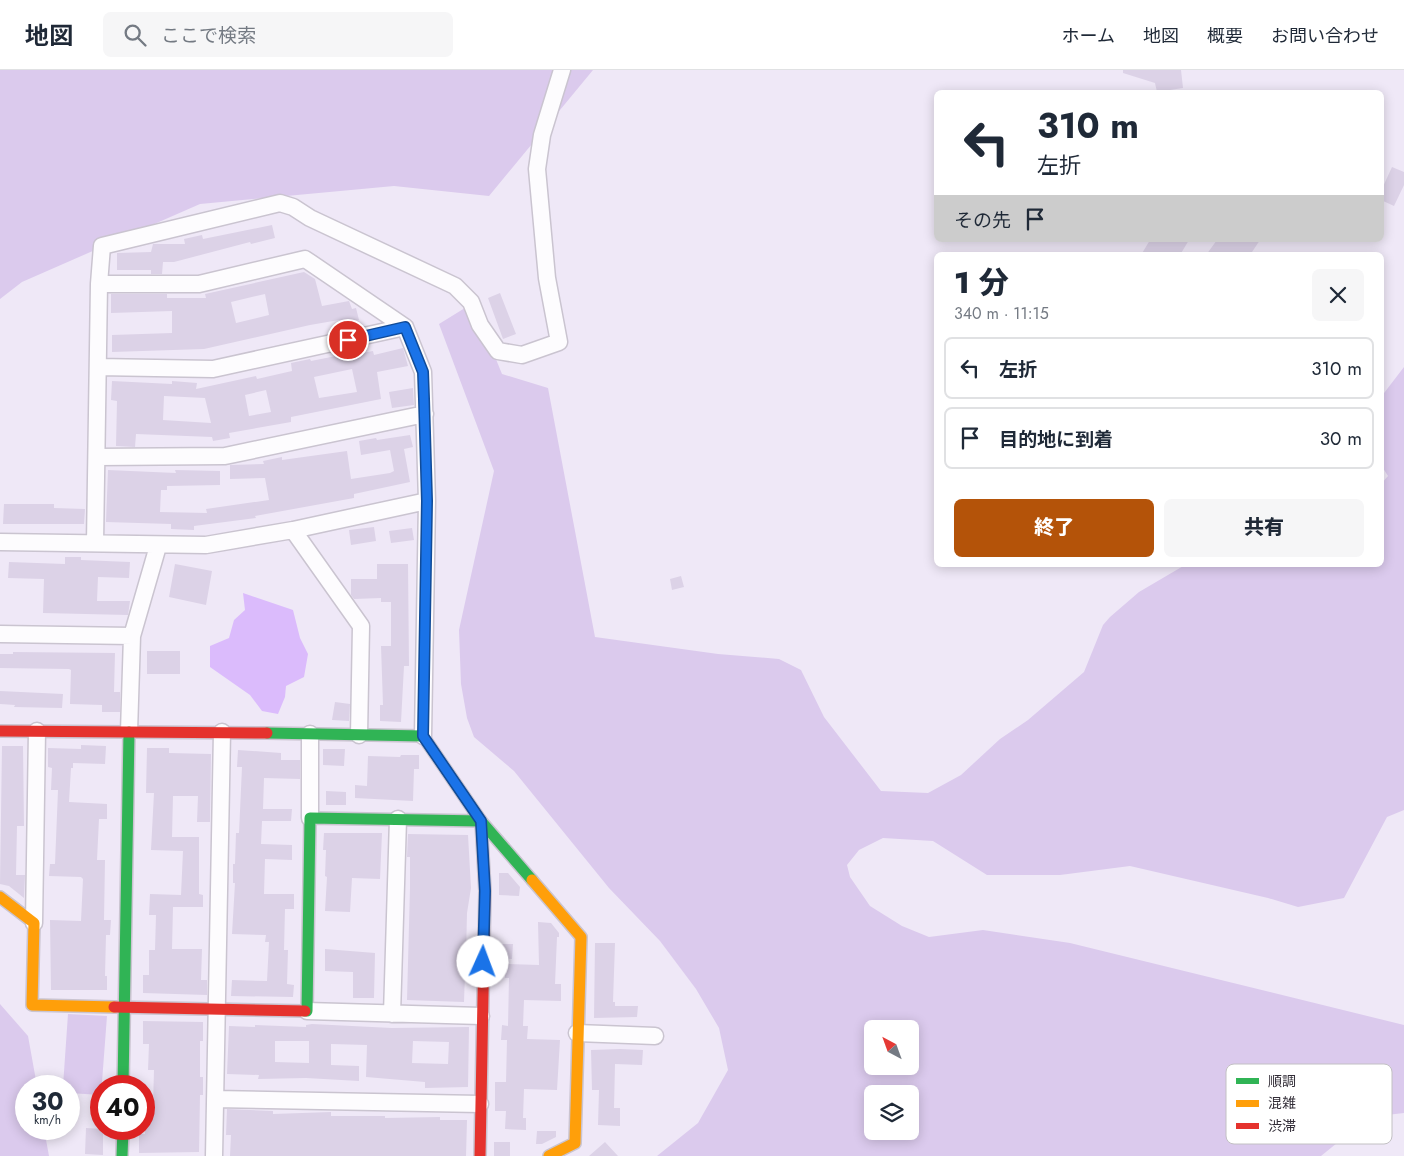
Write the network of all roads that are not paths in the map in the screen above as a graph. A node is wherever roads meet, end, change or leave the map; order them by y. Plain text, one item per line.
1 (562, 70) edge
2 (99, 284) junction
3 (405, 327) junction
4 (98, 367) junction
5 (425, 414) junction
6 (97, 457) junction
7 (427, 501) junction
8 (292, 530) junction
9 (0, 542) edge
10 (95, 543) junction
11 (158, 546) junction
12 (0, 634) edge
13 (132, 636) junction
14 (0, 731) edge
15 (37, 731) junction
16 (129, 732) junction
17 (222, 732) junction
18 (310, 734) junction
19 (359, 736) junction
20 (423, 736) junction
21 (310, 818) junction
22 (398, 819) junction
23 (481, 821) junction
24 (0, 897) edge
25 (34, 923) junction
26 (124, 1007) junction
27 (217, 1009) junction
28 (307, 1011) junction
29 (392, 1014) junction
30 (481, 1016) junction
31 (577, 1034) junction
32 (655, 1036) dead end
33 (123, 1075) edge
34 (215, 1099) junction
35 (480, 1104) junction
36 (123, 1140) edge
37 (122, 1156) edge
38 (214, 1156) edge
39 (480, 1156) edge
40 (549, 1156) edge

1 - 2 street
2 - 3 street
2 - 4 street
3 - 4 street
3 - 5 street
4 - 6 street
5 - 6 street
5 - 7 street
6 - 10 street
7 - 8 street
7 - 20 street
8 - 11 street
8 - 19 street
9 - 10 street
10 - 11 street
11 - 13 street
12 - 13 street
13 - 16 street
14 - 15 street
15 - 16 street
15 - 25 street
16 - 17 street
16 - 26 street
17 - 18 street
17 - 27 street
18 - 19 street
18 - 21 street
19 - 20 street
20 - 23 street
21 - 22 street
21 - 28 street
22 - 23 street
22 - 29 street
23 - 30 street
23 - 31 street
24 - 25 street
25 - 26 street
26 - 27 street
26 - 33 street
27 - 28 street
27 - 34 street
28 - 29 street
29 - 30 street
30 - 35 street
31 - 32 street
31 - 40 street
34 - 35 street
34 - 38 street
35 - 39 street
36 - 37 street

